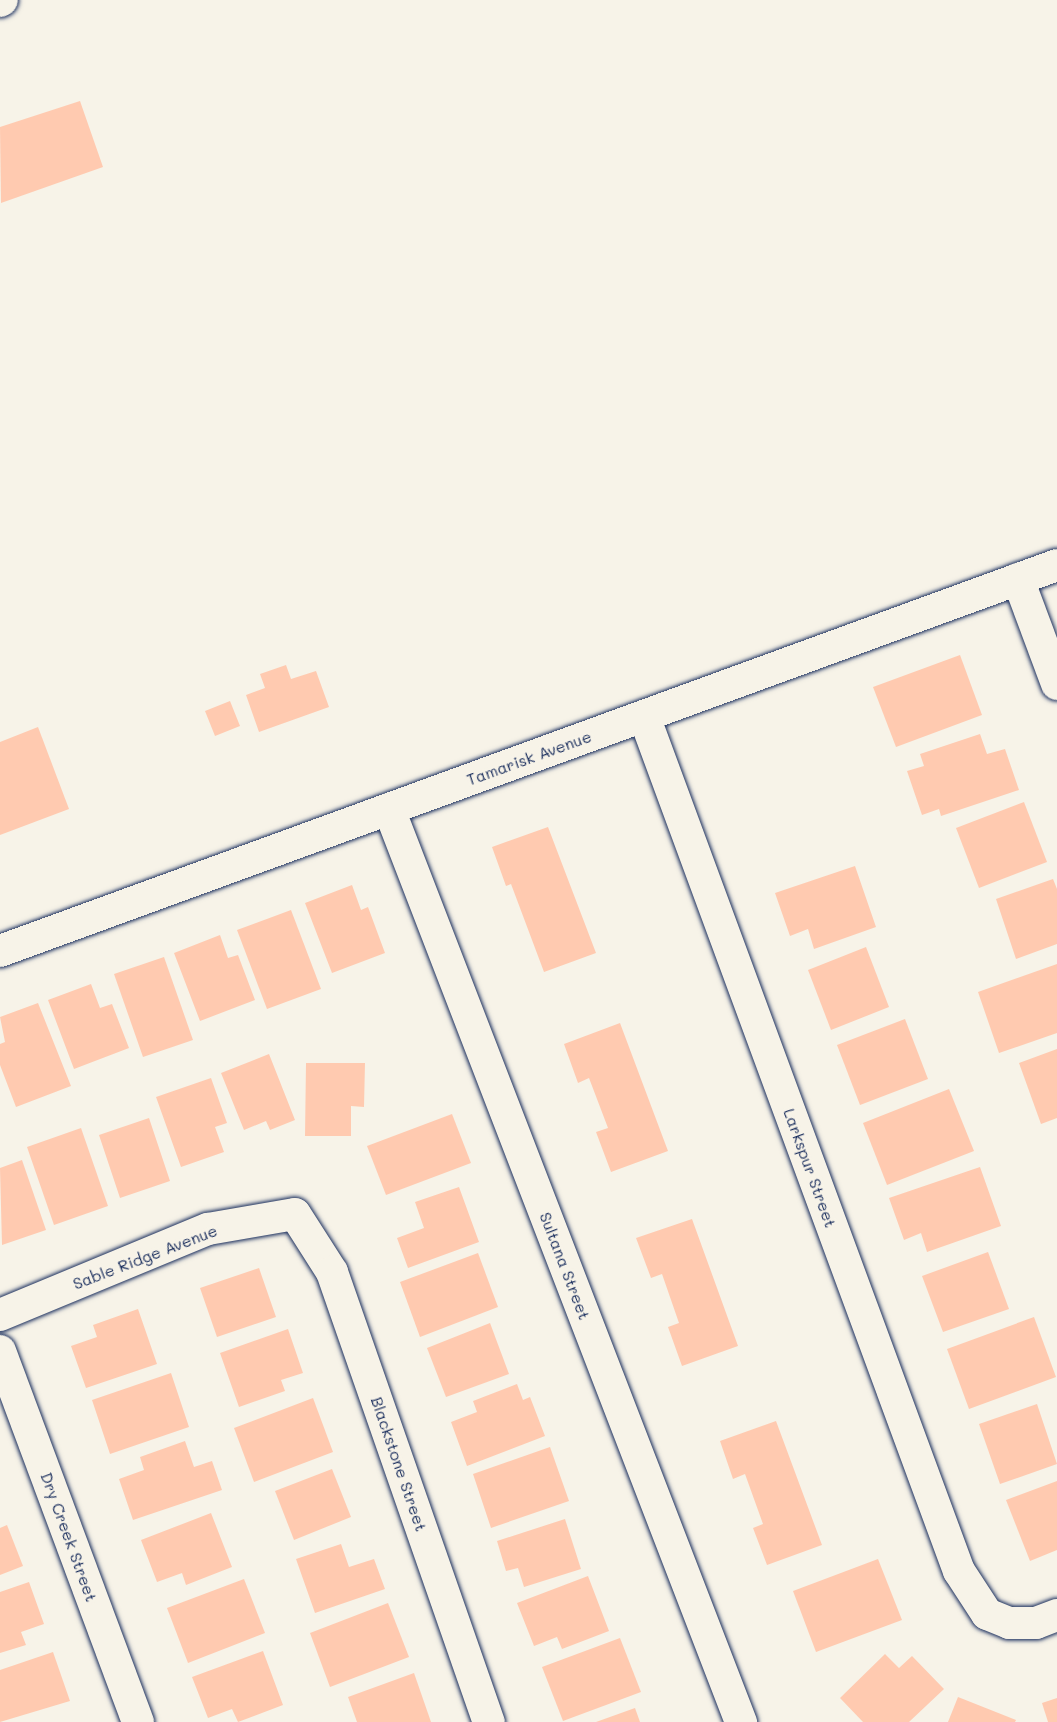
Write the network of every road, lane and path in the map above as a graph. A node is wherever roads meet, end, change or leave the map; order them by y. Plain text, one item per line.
1 (1057, 565) edge
2 (1018, 579) junction
3 (1057, 684) edge
4 (644, 716) junction
5 (389, 809) junction
6 (0, 951) edge
7 (295, 1214) joint
8 (0, 1315) edge
9 (0, 1352) edge
10 (1057, 1615) edge
11 (138, 1722) edge
12 (489, 1722) edge
13 (741, 1722) edge

1 - 2 street, Tamarisk Avenue
2 - 3 street
2 - 4 street, Tamarisk Avenue
4 - 5 street, Tamarisk Avenue
4 - 10 street, Larkspur Street
5 - 6 street, Tamarisk Avenue
5 - 13 street, Sultana Street
7 - 8 street, Sable Ridge Avenue
7 - 12 street, Blackstone Street
9 - 11 street, Dry Creek Street

